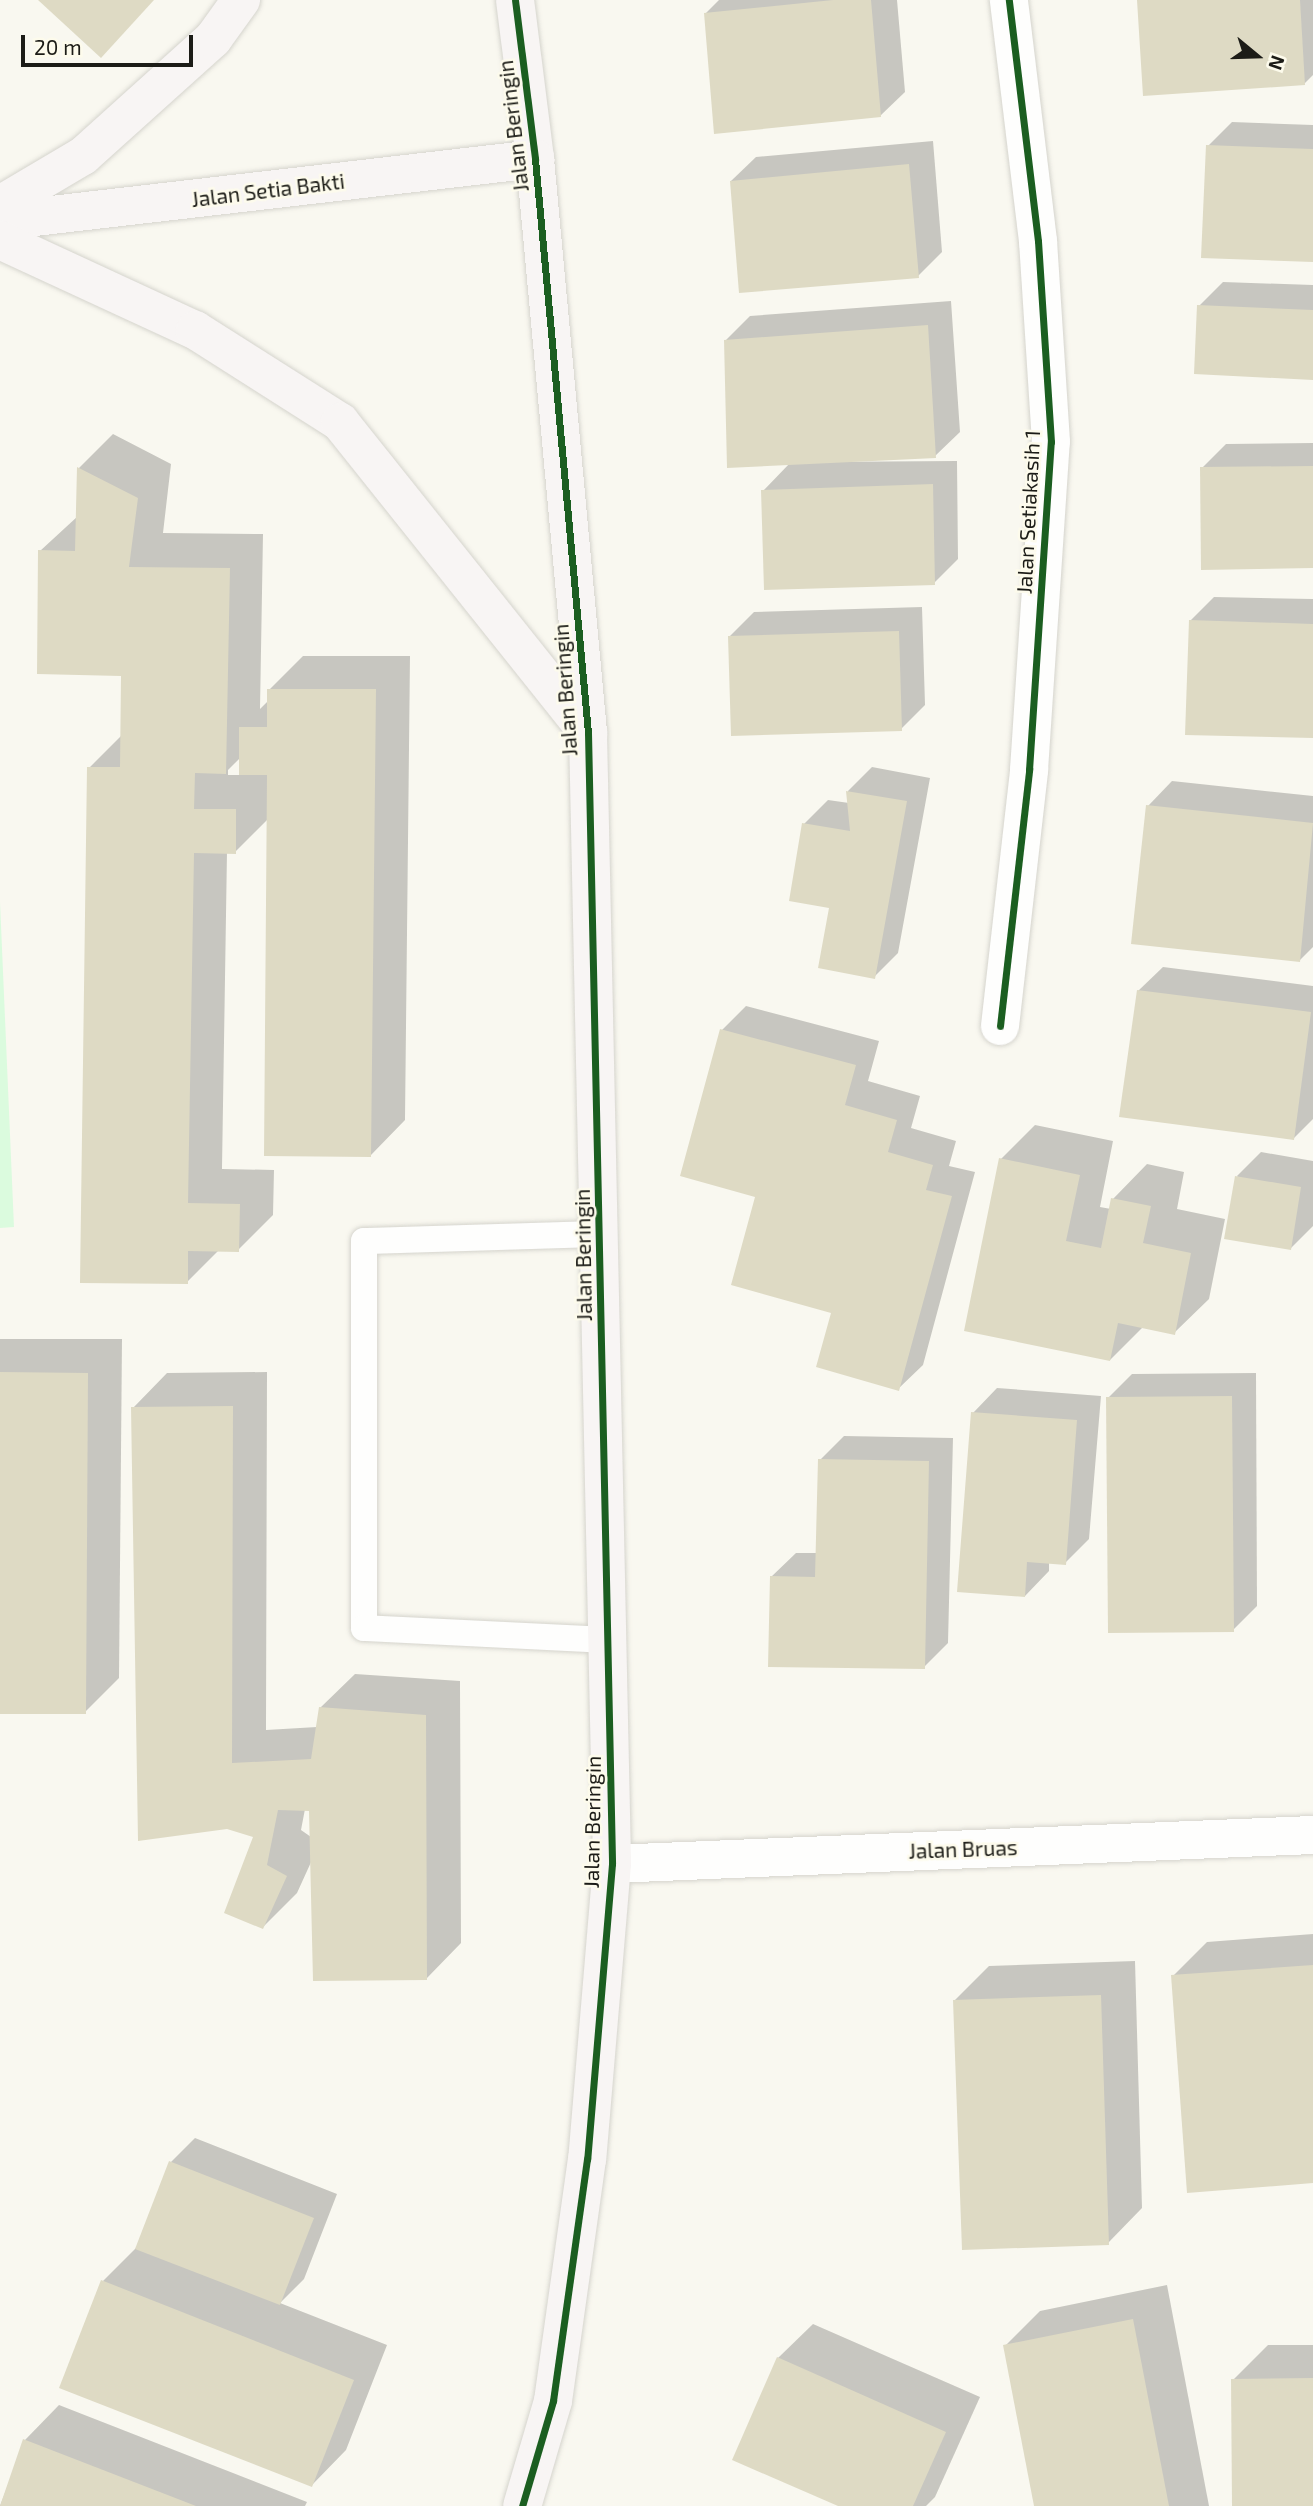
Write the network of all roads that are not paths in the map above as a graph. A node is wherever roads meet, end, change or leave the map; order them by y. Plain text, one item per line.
1 (241, 0) edge
2 (514, 0) edge
3 (1009, 0) edge
4 (536, 159) junction
5 (0, 205) edge
6 (0, 220) edge
7 (0, 240) edge
8 (588, 733) junction
9 (1000, 1026) dead end
10 (600, 1234) junction
11 (610, 1640) junction
12 (1313, 1835) edge
13 (612, 1864) junction
14 (522, 2506) edge

1 - 5 street
2 - 4 street, Jalan Beringin
3 - 9 street, Jalan Setiakasih 1
4 - 6 street, Jalan Setia Bakti
4 - 8 street, Jalan Beringin
7 - 8 street
8 - 10 street, Jalan Beringin
10 - 11 street, Jalan Beringin
10 - 11 lane
11 - 13 street, Jalan Beringin
12 - 13 street, Jalan Bruas
13 - 14 street, Jalan Beringin

